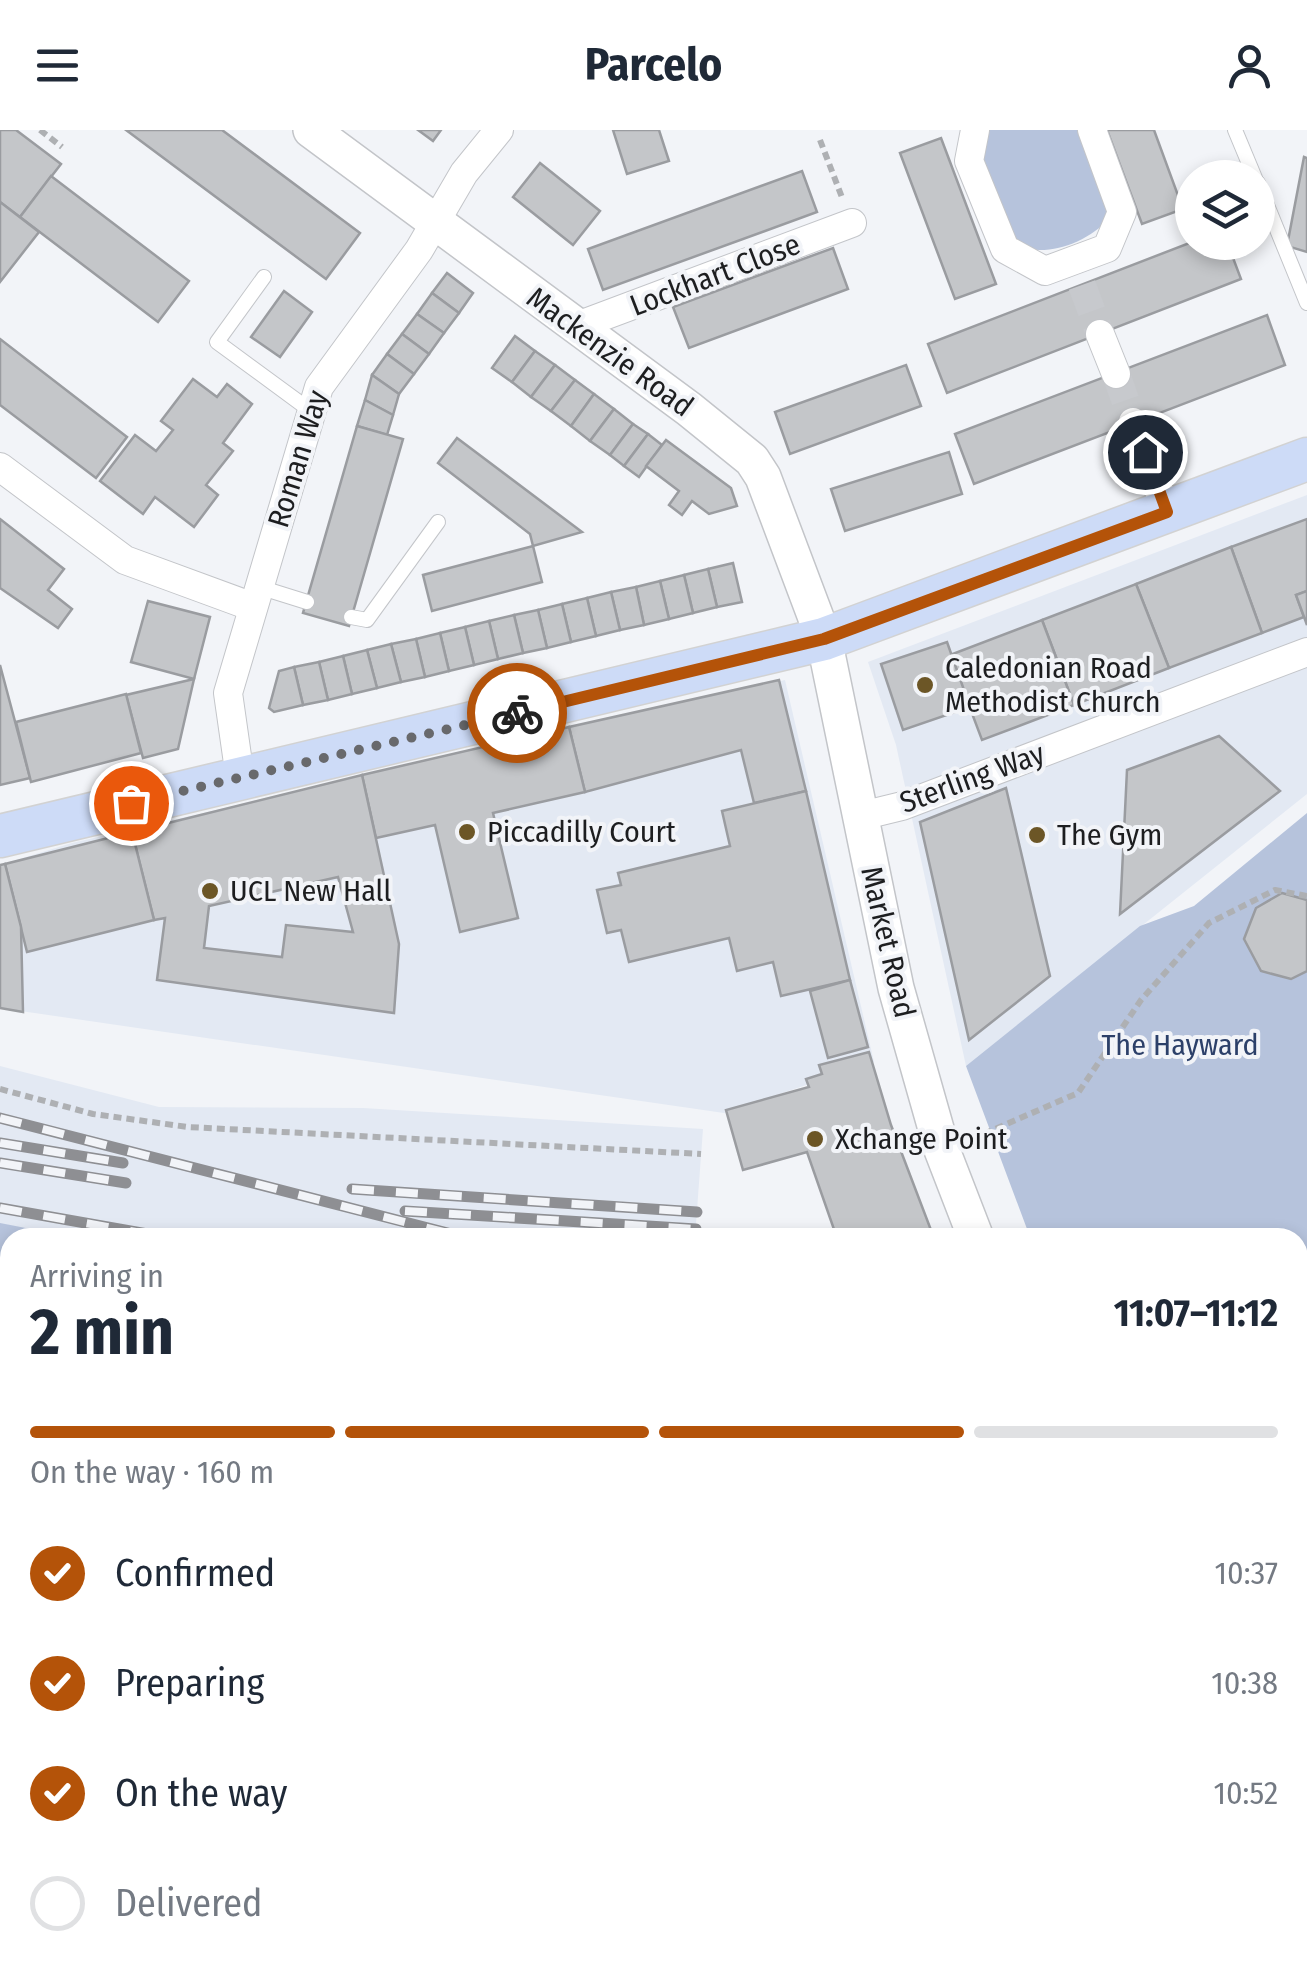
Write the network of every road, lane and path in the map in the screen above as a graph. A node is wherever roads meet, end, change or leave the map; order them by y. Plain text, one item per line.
1 (40, 130) edge
2 (311, 130) edge
3 (498, 130) edge
4 (974, 130) edge
5 (1092, 130) edge
6 (1235, 130) edge
7 (820, 140) dead end
8 (62, 148) dead end
9 (1248, 160) edge
10 (852, 223) joint
11 (433, 225) junction
12 (1275, 225) edge
13 (264, 278) dead end
14 (1307, 302) edge
15 (577, 326) junction
16 (1100, 334) tunnel mouth
17 (1116, 374) tunnel mouth
18 (311, 411) junction
19 (1133, 422) tunnel mouth
20 (1307, 459) edge
21 (0, 467) edge
22 (1167, 512) junction
23 (438, 522) dead end
24 (256, 597) junction
25 (307, 602) dead end
26 (352, 617) dead end
27 (824, 639) junction
28 (1307, 652) edge
29 (240, 777) junction
30 (861, 816) junction
31 (0, 836) edge
32 (1307, 896) edge
33 (0, 1089) edge
34 (988, 1133) dead end
35 (701, 1154) dead end
36 (973, 1228) edge

1 - 8 path
2 - 11 street, Mackenzie Road
3 - 11 street, Roman Way
4 - 5 street
6 - 9 lane
7 - 10 path
10 - 15 street, Lockhart Close
11 - 15 street, Mackenzie Road
11 - 18 street, Roman Way
12 - 14 lane
13 - 18 lane
15 - 27 street, Mackenzie Road
16 - 17 street
18 - 24 street, Roman Way
19 - 22 street
20 - 22 main road
21 - 24 street
22 - 27 main road
23 - 26 lane
24 - 25 lane
24 - 29 street, Roman Way
27 - 29 main road
27 - 30 street, Market Road
28 - 30 street, Sterling Way
29 - 31 main road
30 - 36 street, Market Road
32 - 34 path
33 - 35 path

